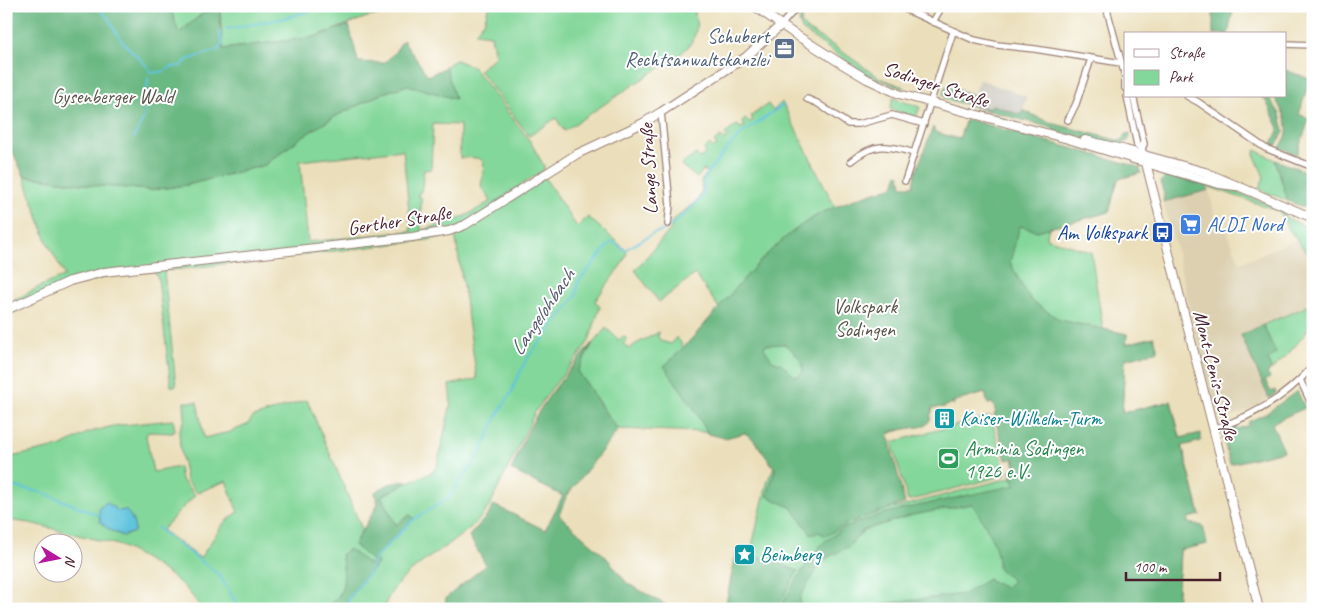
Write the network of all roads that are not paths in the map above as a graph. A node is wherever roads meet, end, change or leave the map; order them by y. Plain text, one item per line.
1 (754, 6) edge
2 (798, 6) edge
3 (898, 6) edge
4 (942, 6) edge
5 (1106, 6) edge
6 (934, 22) junction
7 (781, 24) junction
8 (953, 32) junction
9 (1286, 44) edge
10 (1313, 45) edge
11 (1091, 59) junction
12 (1121, 63) junction
13 (1124, 72) edge
14 (1127, 98) edge
15 (1133, 98) edge
16 (1191, 98) edge
17 (807, 99) dead end
18 (931, 102) junction
19 (661, 112) junction
20 (1068, 120) dead end
21 (924, 124) junction
22 (1068, 139) junction
23 (1143, 152) junction
24 (914, 153) junction
25 (851, 161) dead end
26 (1147, 164) junction
27 (1313, 167) edge
28 (906, 181) dead end
29 (1236, 186) junction
30 (1313, 218) edge
31 (668, 224) dead end
32 (6, 310) edge
33 (1313, 366) edge
34 (1300, 380) junction
35 (1313, 406) edge
36 (1213, 429) junction
37 (1259, 609) edge

1 - 7 main road, Sodinger Straße
2 - 7 street, Gerther Straße
3 - 6 street
4 - 6 street
5 - 12 street
6 - 8 street
7 - 18 main road, Sodinger Straße
7 - 19 main road, Gerther Straße
8 - 11 street
8 - 18 street
9 - 10 street
11 - 12 street
11 - 20 street
12 - 13 street
14 - 23 street, Mont-Cenis-Straße
15 - 23 street, Mont-Cenis-Straße
16 - 27 street
17 - 21 street
18 - 21 street
18 - 22 main road, Sodinger Straße
19 - 31 street, Lange Straße
19 - 32 main road, Gerther Straße
21 - 24 street
22 - 23 main road, Sodinger Straße
22 - 26 main road, Sodinger Straße
23 - 26 main road, Mont-Cenis-Straße
23 - 29 main road, Sodinger Straße
24 - 25 street
24 - 28 street
26 - 29 main road, Sodinger Straße
26 - 36 main road, Mont-Cenis-Straße
29 - 30 main road, Sodinger Straße
33 - 34 street
34 - 35 street
34 - 36 street
36 - 37 main road, Mont-Cenis-Straße

